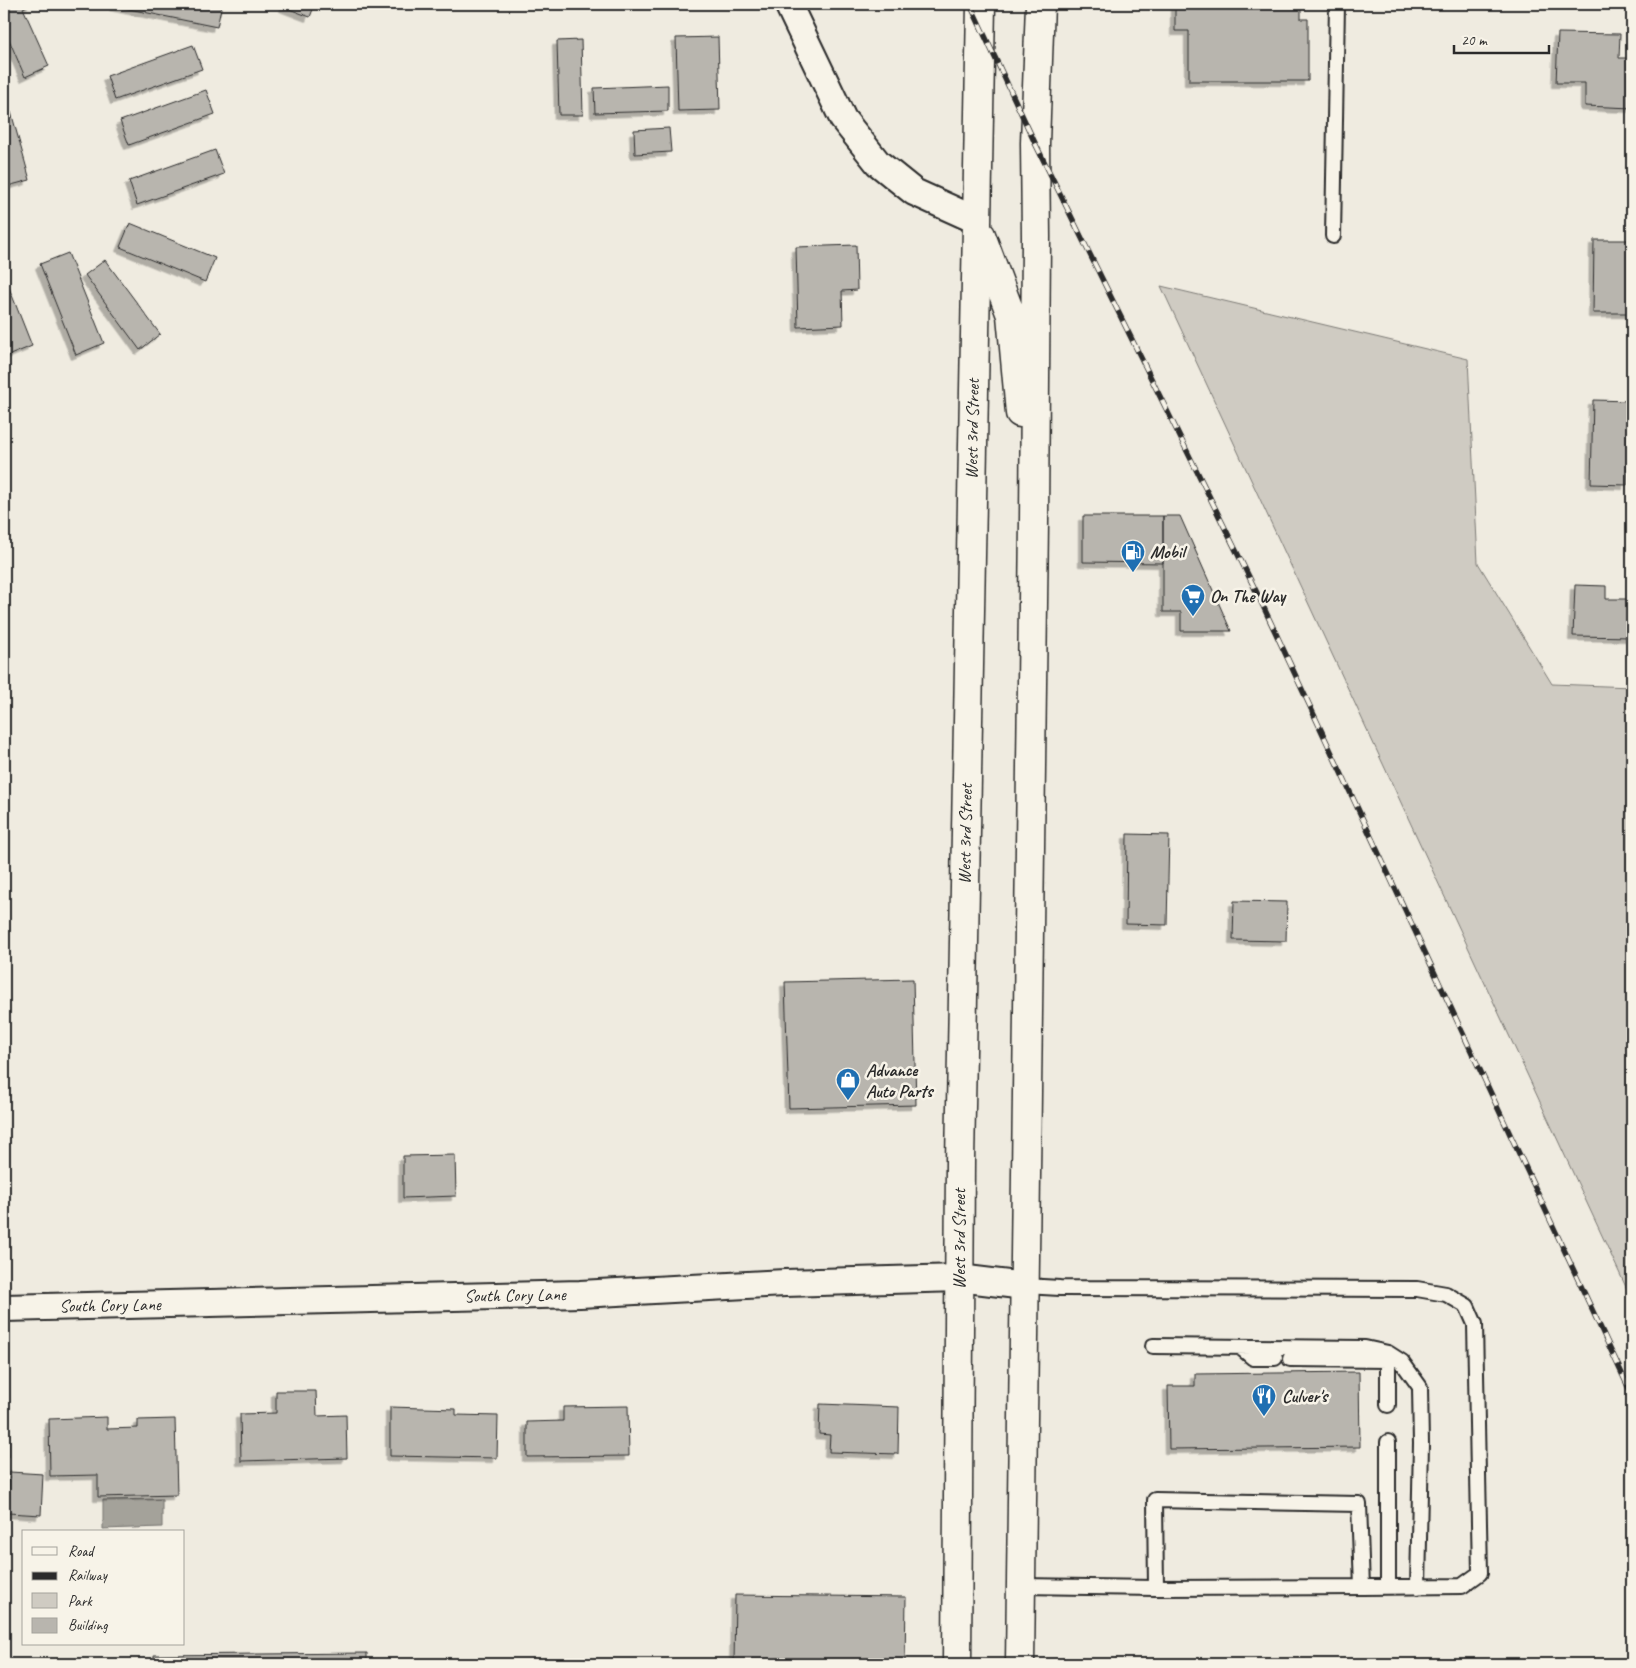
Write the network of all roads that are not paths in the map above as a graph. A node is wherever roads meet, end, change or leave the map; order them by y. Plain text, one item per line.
1 (788, 4) edge
2 (981, 4) edge
3 (1040, 4) edge
4 (1337, 4) edge
5 (976, 220) junction
6 (1333, 236) dead end
7 (1034, 522) junction
8 (959, 1278) junction
9 (1025, 1286) junction
10 (4, 1308) edge
11 (1153, 1346) dead end
12 (1240, 1347) junction
13 (1388, 1357) junction
14 (1275, 1358) dead end
15 (1290, 1359) dead end
16 (1388, 1404) dead end
17 (1388, 1442) dead end
18 (1020, 1586) junction
19 (1362, 1587) junction
20 (1388, 1587) junction
21 (1418, 1587) junction
22 (1156, 1588) junction
23 (957, 1664) edge
24 (1020, 1664) edge

1 - 5 street
2 - 5 main road, West 3rd Street
3 - 7 main road
4 - 6 lane
5 - 7 main road
5 - 8 main road, West 3rd Street
7 - 9 main road
8 - 9 street, South Cory Lane
8 - 10 street, South Cory Lane
8 - 23 main road, West 3rd Street
9 - 18 main road
9 - 21 lane
11 - 12 lane
12 - 13 lane
12 - 14 lane
13 - 15 lane
13 - 16 lane
13 - 21 lane
17 - 20 lane
18 - 22 lane
18 - 24 main road
19 - 20 lane
19 - 22 lane
19 - 22 lane
20 - 21 lane

